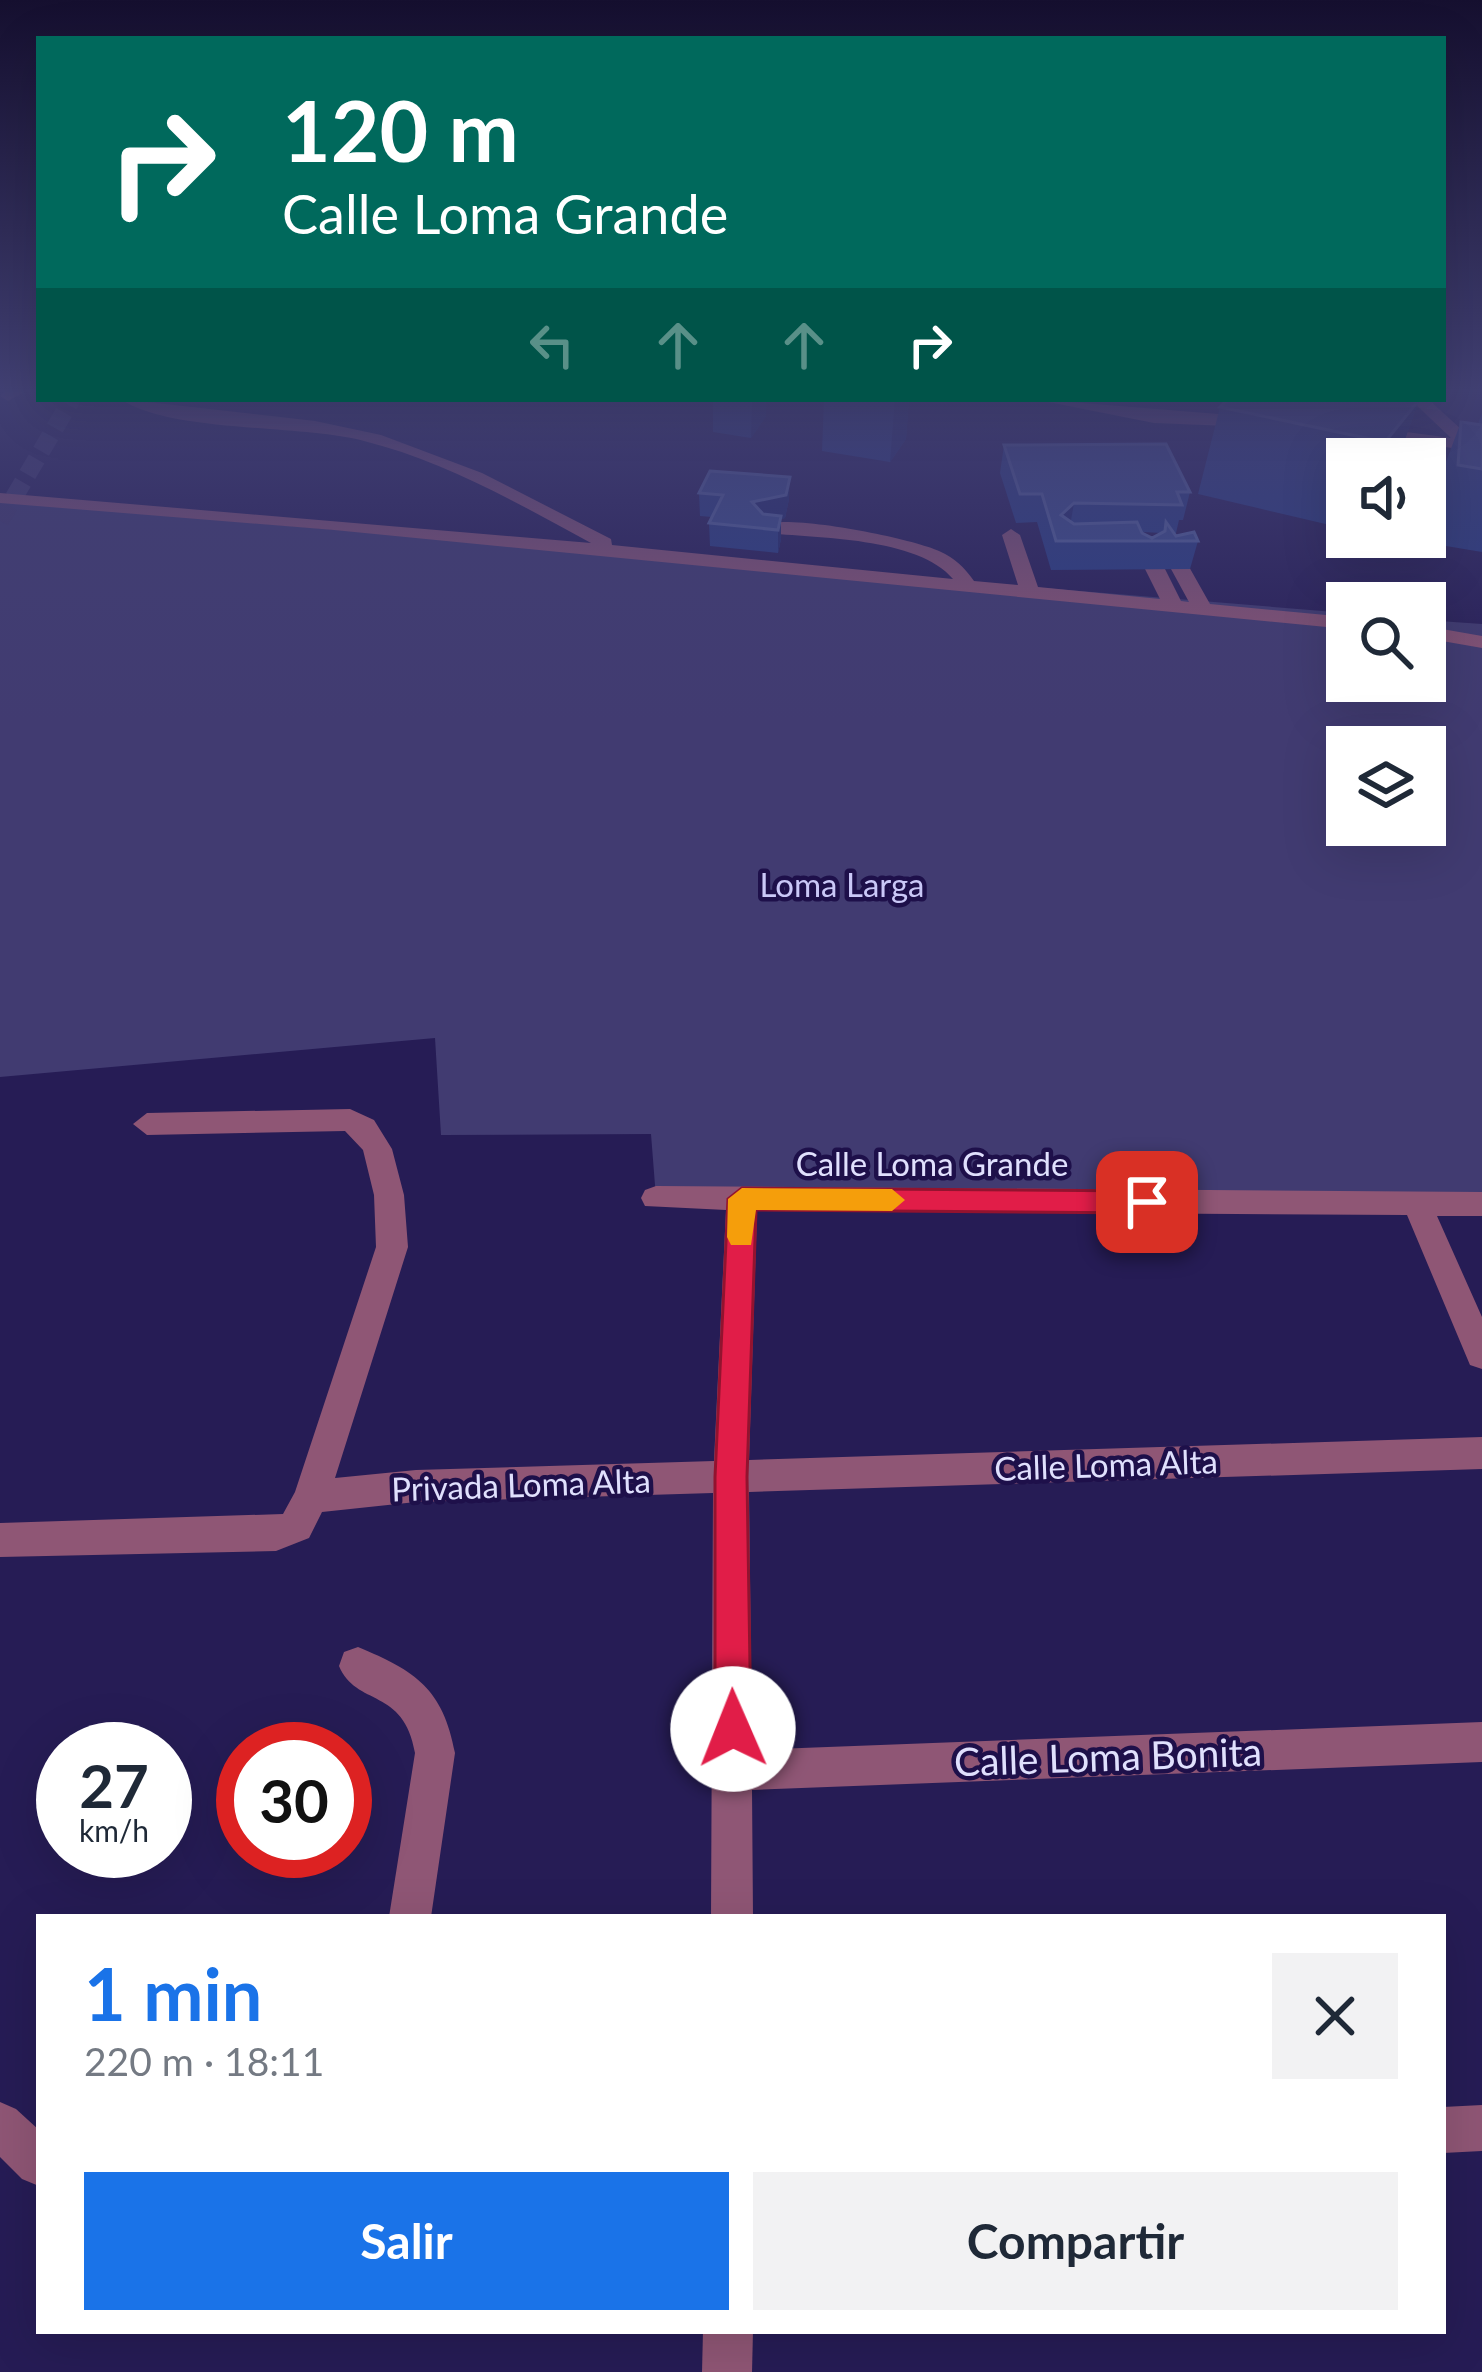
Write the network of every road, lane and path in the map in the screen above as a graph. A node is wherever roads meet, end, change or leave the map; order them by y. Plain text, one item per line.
1 (42, 502) edge
2 (521, 502) edge
3 (765, 527) edge
4 (1011, 535) dead end
5 (620, 552) junction
6 (1155, 569) edge
7 (1181, 569) edge
8 (967, 584) junction
9 (1029, 590) junction
10 (1172, 603) junction
11 (1201, 605) junction
12 (1326, 620) edge
13 (1446, 636) edge
14 (1482, 642) edge
15 (147, 1124) dead end
16 (656, 1198) dead end
17 (742, 1199) junction
18 (1417, 1204) junction
19 (1482, 1204) edge
20 (1482, 1355) edge
21 (1482, 1453) edge
22 (731, 1477) junction
23 (311, 1497) junction
24 (0, 1540) edge
25 (358, 1666) dead end
26 (1482, 1742) edge
27 (734, 1771) junction
28 (410, 1914) edge
29 (732, 1914) edge
30 (0, 2125) edge
31 (1482, 2128) edge
32 (1446, 2130) edge
33 (36, 2159) edge
34 (728, 2334) edge
35 (727, 2372) edge

1 - 5 street
2 - 5 street
3 - 8 street
4 - 9 street
5 - 8 street
6 - 10 street
7 - 11 street
8 - 9 street
9 - 10 street
10 - 11 street
11 - 12 street
13 - 14 street
15 - 23 street
16 - 17 street, Calle Loma Grande
17 - 18 street, Calle Loma Grande
17 - 22 street
18 - 19 street, Calle Loma Grande
18 - 20 street
21 - 22 street, Calle Loma Alta
22 - 23 street, Privada Loma Alta
22 - 27 street
23 - 24 street
25 - 28 street
26 - 27 street, Calle Loma Bonita
27 - 29 street
30 - 33 street
31 - 32 street
34 - 35 street

